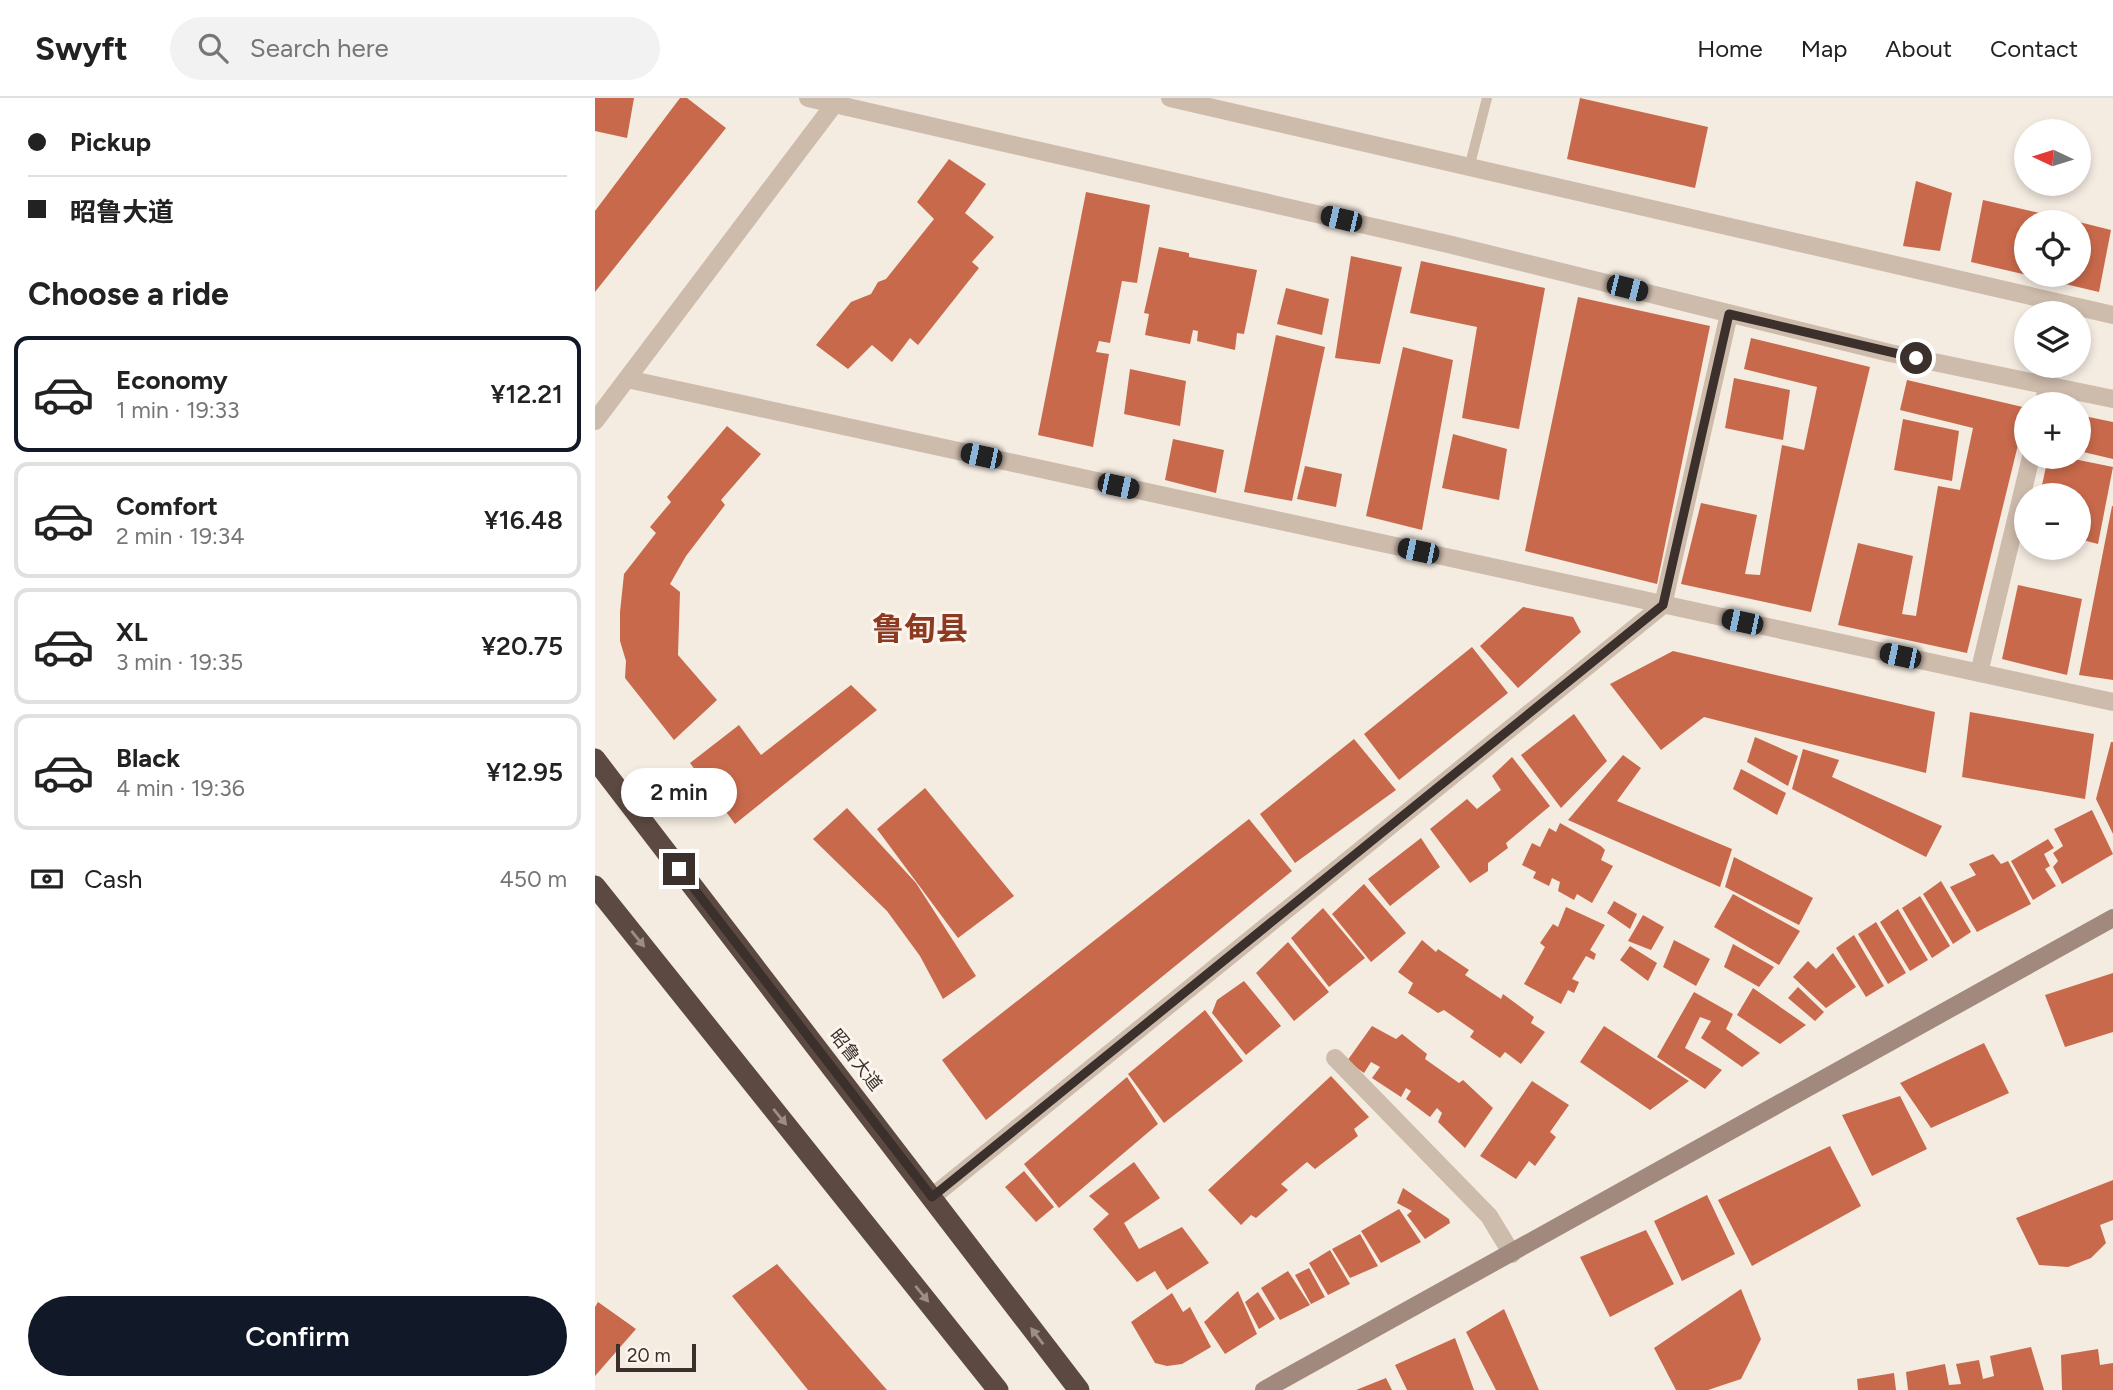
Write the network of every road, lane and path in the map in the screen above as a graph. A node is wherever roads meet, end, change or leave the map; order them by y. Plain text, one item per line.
1 (808, 98) edge
2 (1170, 98) edge
3 (1487, 98) edge
4 (837, 101) edge
5 (1469, 168) junction
6 (1729, 314) junction
7 (2113, 315) edge
8 (627, 379) junction
9 (2048, 386) junction
10 (2046, 392) edge
11 (2113, 399) edge
12 (595, 421) edge
13 (2028, 469) edge
14 (1663, 605) junction
15 (1979, 673) junction
16 (2113, 702) edge
17 (595, 760) edge
18 (595, 886) edge
19 (2113, 918) edge
20 (1335, 1059) dead end
21 (932, 1197) junction
22 (1512, 1254) junction
23 (998, 1390) edge
24 (1079, 1390) edge
25 (1263, 1390) edge

1 - 4 street
2 - 5 street
3 - 5 lane
4 - 6 street
4 - 8 street
5 - 7 street
6 - 9 street
6 - 14 street
8 - 12 street
8 - 14 street
9 - 10 street
9 - 11 street
13 - 15 street
14 - 15 street
14 - 21 street
15 - 16 street
17 - 21 highway, 昭鲁大道
18 -> 23 highway
19 - 22 street
20 - 22 street
24 -> 21 highway, 昭鲁大道
22 - 25 street

